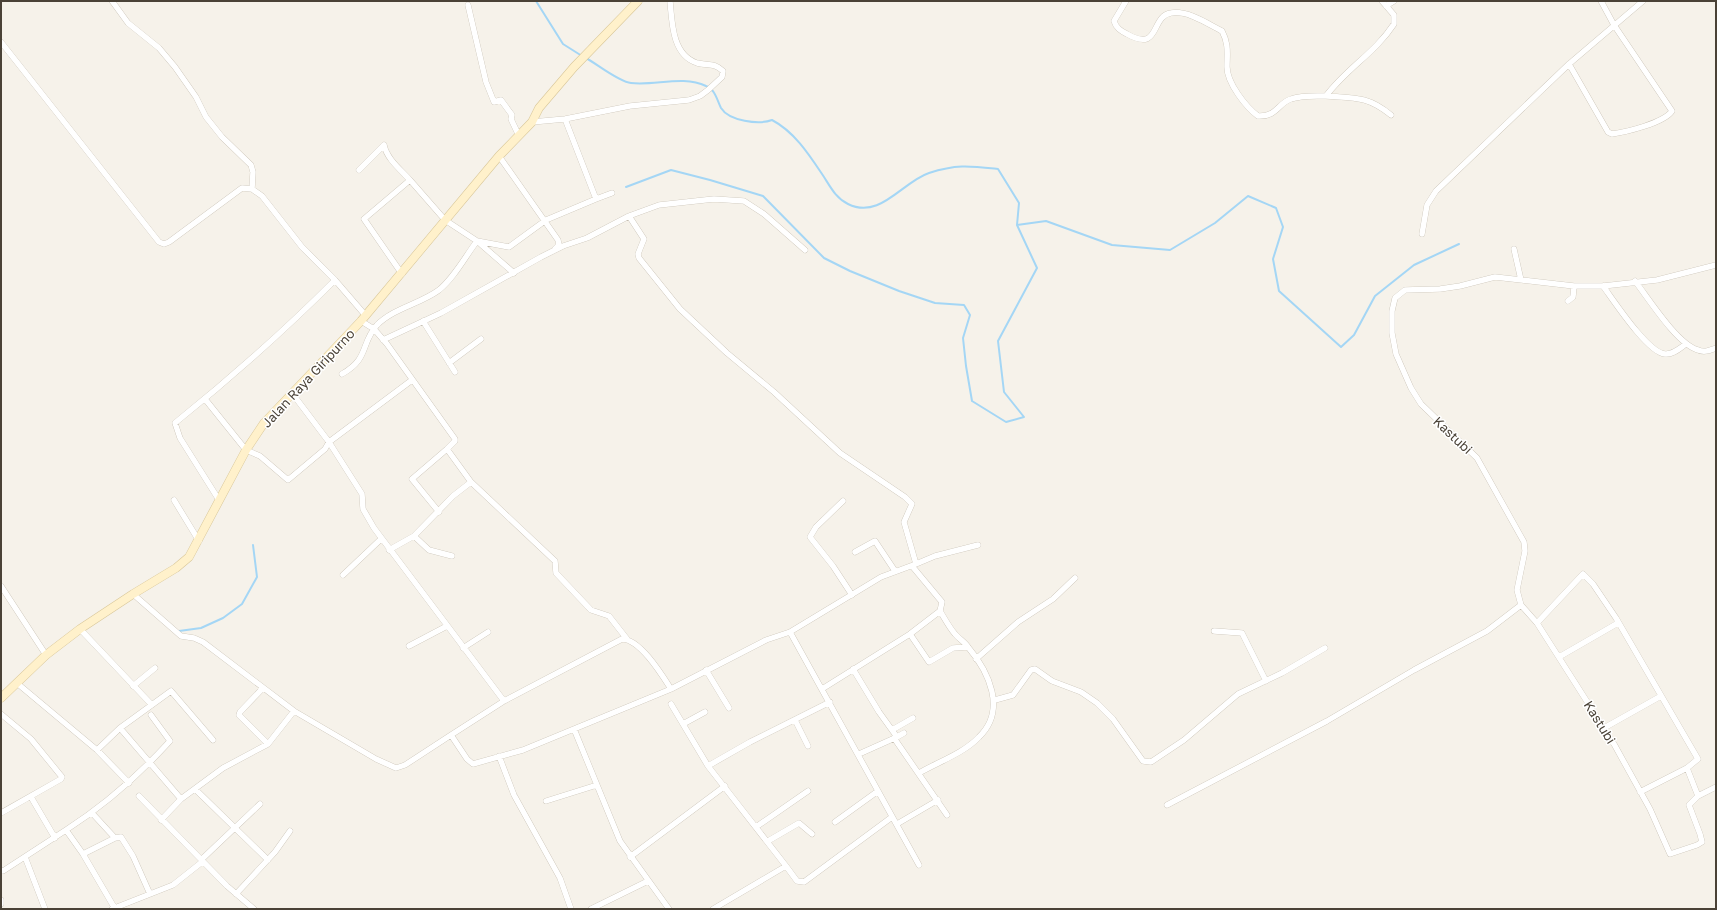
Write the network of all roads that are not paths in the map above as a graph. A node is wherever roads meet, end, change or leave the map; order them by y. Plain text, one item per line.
1 (112, 1) edge
2 (638, 1) edge
3 (670, 1) edge
4 (1126, 1) edge
5 (1394, 1) edge
6 (1602, 1) edge
7 (1643, 1) edge
8 (1384, 3) edge
9 (468, 5) dead end
10 (1614, 25) junction
11 (1, 42) edge
12 (1569, 64) junction
13 (1326, 96) junction
14 (1391, 115) dead end
15 (565, 119) junction
16 (532, 122) junction
17 (519, 136) junction
18 (499, 156) junction
19 (359, 170) dead end
20 (410, 180) junction
21 (252, 189) junction
22 (612, 193) dead end
23 (596, 199) junction
24 (629, 216) junction
25 (445, 220) junction
26 (547, 223) junction
27 (1422, 234) dead end
28 (479, 243) junction
29 (805, 250) dead end
30 (1514, 250) dead end
31 (550, 253) junction
32 (1716, 265) edge
33 (514, 273) junction
34 (402, 274) junction
35 (334, 280) junction
36 (1521, 280) junction
37 (1635, 281) junction
38 (1574, 286) junction
39 (1603, 286) junction
40 (1568, 302) dead end
41 (364, 318) junction
42 (423, 321) junction
43 (376, 331) junction
44 (482, 339) dead end
45 (383, 340) junction
46 (1686, 344) junction
47 (1716, 348) edge
48 (449, 363) junction
49 (454, 372) dead end
50 (342, 374) dead end
51 (412, 380) junction
52 (292, 393) junction
53 (206, 399) junction
54 (329, 442) junction
55 (447, 449) junction
56 (246, 450) junction
57 (471, 482) junction
58 (174, 500) dead end
59 (220, 500) junction
60 (843, 501) dead end
61 (439, 512) junction
62 (414, 536) junction
63 (381, 538) junction
64 (199, 541) junction
65 (978, 545) dead end
66 (389, 550) junction
67 (855, 552) dead end
68 (452, 556) dead end
69 (914, 565) junction
70 (895, 571) junction
71 (344, 576) dead end
72 (1075, 578) dead end
73 (1, 586) edge
74 (132, 594) junction
75 (852, 595) junction
76 (1521, 605) junction
77 (940, 611) junction
78 (1538, 623) junction
79 (1618, 623) junction
80 (447, 626) junction
81 (80, 629) junction
82 (1214, 631) dead end
83 (488, 632) dead end
84 (790, 632) junction
85 (910, 634) junction
86 (627, 639) junction
87 (409, 646) dead end
88 (968, 646) junction
89 (463, 648) junction
90 (1325, 648) dead end
91 (46, 655) junction
92 (1559, 657) junction
93 (976, 659) junction
94 (155, 668) dead end
95 (853, 669) junction
96 (706, 670) junction
97 (1266, 681) junction
98 (18, 684) junction
99 (133, 686) junction
100 (263, 688) junction
101 (671, 689) junction
102 (822, 689) junction
103 (1661, 696) junction
104 (1, 698) edge
105 (995, 700) junction
106 (504, 701) junction
107 (830, 702) junction
108 (671, 704) dead end
109 (152, 705) junction
110 (729, 708) dead end
111 (294, 711) junction
112 (704, 712) dead end
113 (1, 714) edge
114 (151, 714) dead end
115 (913, 718) dead end
116 (795, 720) junction
117 (683, 724) junction
118 (120, 728) junction
119 (1604, 728) junction
120 (574, 729) junction
121 (892, 730) junction
122 (904, 733) dead end
123 (451, 735) junction
124 (896, 737) junction
125 (213, 740) dead end
126 (268, 744) junction
127 (808, 746) dead end
128 (97, 750) junction
129 (859, 754) junction
130 (499, 756) junction
131 (149, 762) junction
132 (708, 766) junction
133 (1687, 768) junction
134 (919, 773) junction
135 (129, 783) junction
136 (597, 785) junction
137 (725, 786) junction
138 (1716, 786) edge
139 (195, 789) junction
140 (808, 791) dead end
141 (878, 791) junction
142 (1640, 792) junction
143 (139, 796) dead end
144 (1698, 796) junction
145 (31, 797) junction
146 (181, 799) junction
147 (938, 800) junction
148 (546, 801) dead end
149 (260, 804) dead end
150 (1167, 805) dead end
151 (1, 813) edge
152 (92, 813) junction
153 (947, 815) dead end
154 (892, 817) junction
155 (161, 820) junction
156 (835, 822) dead end
157 (897, 824) junction
158 (756, 826) junction
159 (235, 827) junction
160 (66, 830) junction
161 (290, 831) dead end
162 (812, 834) dead end
163 (55, 838) junction
164 (115, 838) junction
165 (768, 841) junction
166 (83, 854) junction
167 (25, 857) junction
168 (630, 857) junction
169 (268, 860) junction
170 (202, 861) junction
171 (919, 865) dead end
172 (786, 866) junction
173 (2, 873) edge
174 (648, 881) junction
175 (150, 894) junction
176 (236, 894) junction
177 (1, 900) edge
178 (1, 904) edge
179 (113, 908) edge
180 (45, 909) edge
181 (254, 909) edge
182 (571, 909) edge
183 (591, 909) edge
184 (669, 909) edge
185 (713, 909) edge

1 - 21 street
2 - 16 main road, Jalan Raya Giripurno
3 - 15 street
4 - 13 street
5 - 8 street
6 - 10 street
7 - 10 street
8 - 13 street
9 - 17 street
10 - 12 street
10 - 12 street
11 - 21 street
12 - 27 street
13 - 14 street
15 - 16 street
15 - 23 street
16 - 17 main road, Jalan Raya Giripurno
17 - 18 main road, Jalan Raya Giripurno
18 - 25 main road, Jalan Raya Giripurno
18 - 26 street
19 - 20 street
20 - 25 street
20 - 34 street
21 - 35 street
22 - 23 street
23 - 26 street
24 - 29 street
24 - 31 street
24 - 69 street
25 - 28 street
25 - 34 main road, Jalan Raya Giripurno
26 - 28 street
26 - 31 street
28 - 33 street
28 - 43 street
30 - 36 street
31 - 33 street
32 - 37 street, Kastubi
33 - 42 street
34 - 41 main road, Jalan Raya Giripurno
35 - 41 street
35 - 53 street
36 - 38 street, Kastubi
36 - 76 street, Kastubi
37 - 39 street, Kastubi
37 - 46 street
38 - 39 street, Kastubi
38 - 40 street
39 - 46 street
41 - 43 street
41 - 52 main road, Jalan Raya Giripurno
42 - 45 street
42 - 48 street
43 - 45 street
43 - 50 street
44 - 48 street
45 - 51 street
46 - 47 street
48 - 49 street
51 - 54 street
51 - 55 street
52 - 54 street
52 - 56 main road, Jalan Raya Giripurno
53 - 56 street
53 - 59 street
54 - 56 street
54 - 63 street
55 - 57 street
55 - 61 street
56 - 59 main road, Jalan Raya Giripurno
57 - 61 street
57 - 86 street
58 - 64 street
59 - 64 main road, Jalan Raya Giripurno
60 - 75 street
61 - 62 street
62 - 66 street
62 - 68 street
63 - 66 street
63 - 71 street
64 - 74 main road, Jalan Raya Giripurno
65 - 69 street
66 - 80 street
67 - 70 street
69 - 70 street
69 - 77 street
70 - 75 street
72 - 93 street
73 - 91 street
74 - 81 main road, Jalan Raya Giripurno
74 - 100 street
75 - 84 street
76 - 78 street, Kastubi
76 - 150 street
77 - 85 street
77 - 88 street
78 - 79 street
78 - 92 street, Kastubi
79 - 92 street
79 - 103 street
80 - 87 street
80 - 89 street
81 - 91 main road, Jalan Raya Giripurno
81 - 99 street
82 - 97 street
83 - 89 street
84 - 96 street
84 - 102 street
85 - 88 street
85 - 95 street
86 - 101 street
86 - 106 street
88 - 93 street
89 - 106 street
90 - 97 street
91 - 98 main road, Jalan Raya Giripurno
92 - 119 street, Kastubi
93 - 105 street
94 - 99 street
95 - 102 street
95 - 121 street
96 - 101 street
96 - 110 street
97 - 105 street
98 - 104 main road, Jalan Raya Giripurno
98 - 128 street
99 - 109 street
100 - 111 street
100 - 126 street
101 - 120 street
102 - 107 street
103 - 119 street
103 - 133 street
105 - 134 street
106 - 123 street
107 - 116 street
107 - 129 street
108 - 117 street
109 - 118 street
109 - 125 street
111 - 123 street
111 - 126 street
112 - 117 street
113 - 145 street
114 - 131 street
115 - 121 street
116 - 127 street
116 - 132 street
117 - 132 street
118 - 128 street
118 - 131 street
119 - 142 street, Kastubi
120 - 130 street
120 - 136 street
121 - 124 street
122 - 124 street
123 - 130 street
124 - 129 street
124 - 134 street
126 - 139 street
128 - 135 street
129 - 141 street
130 - 182 street
131 - 135 street
131 - 146 street
132 - 137 street
133 - 142 street
133 - 144 street
134 - 147 street
135 - 152 street
136 - 148 street
136 - 168 street
137 - 158 street
137 - 168 street
138 - 144 street
139 - 146 street
139 - 159 street
140 - 158 street
141 - 154 street
141 - 156 street
142 - 144 street, Kastubi
143 - 155 street
145 - 151 street
145 - 163 street
146 - 155 street
147 - 153 street
147 - 157 street
149 - 159 street
152 - 160 street
152 - 164 street
154 - 157 street
154 - 172 street
155 - 170 street
157 - 171 street
158 - 165 street
159 - 169 street
159 - 170 street
160 - 163 street
160 - 166 street
161 - 169 street
162 - 165 street
163 - 167 street
164 - 166 street
164 - 175 street
165 - 172 street
166 - 179 street
167 - 173 street
167 - 180 street
168 - 174 street
169 - 176 street
170 - 175 street
170 - 176 street
172 - 185 street
174 - 183 street
174 - 184 street
175 - 179 street
176 - 181 street
177 - 178 street

